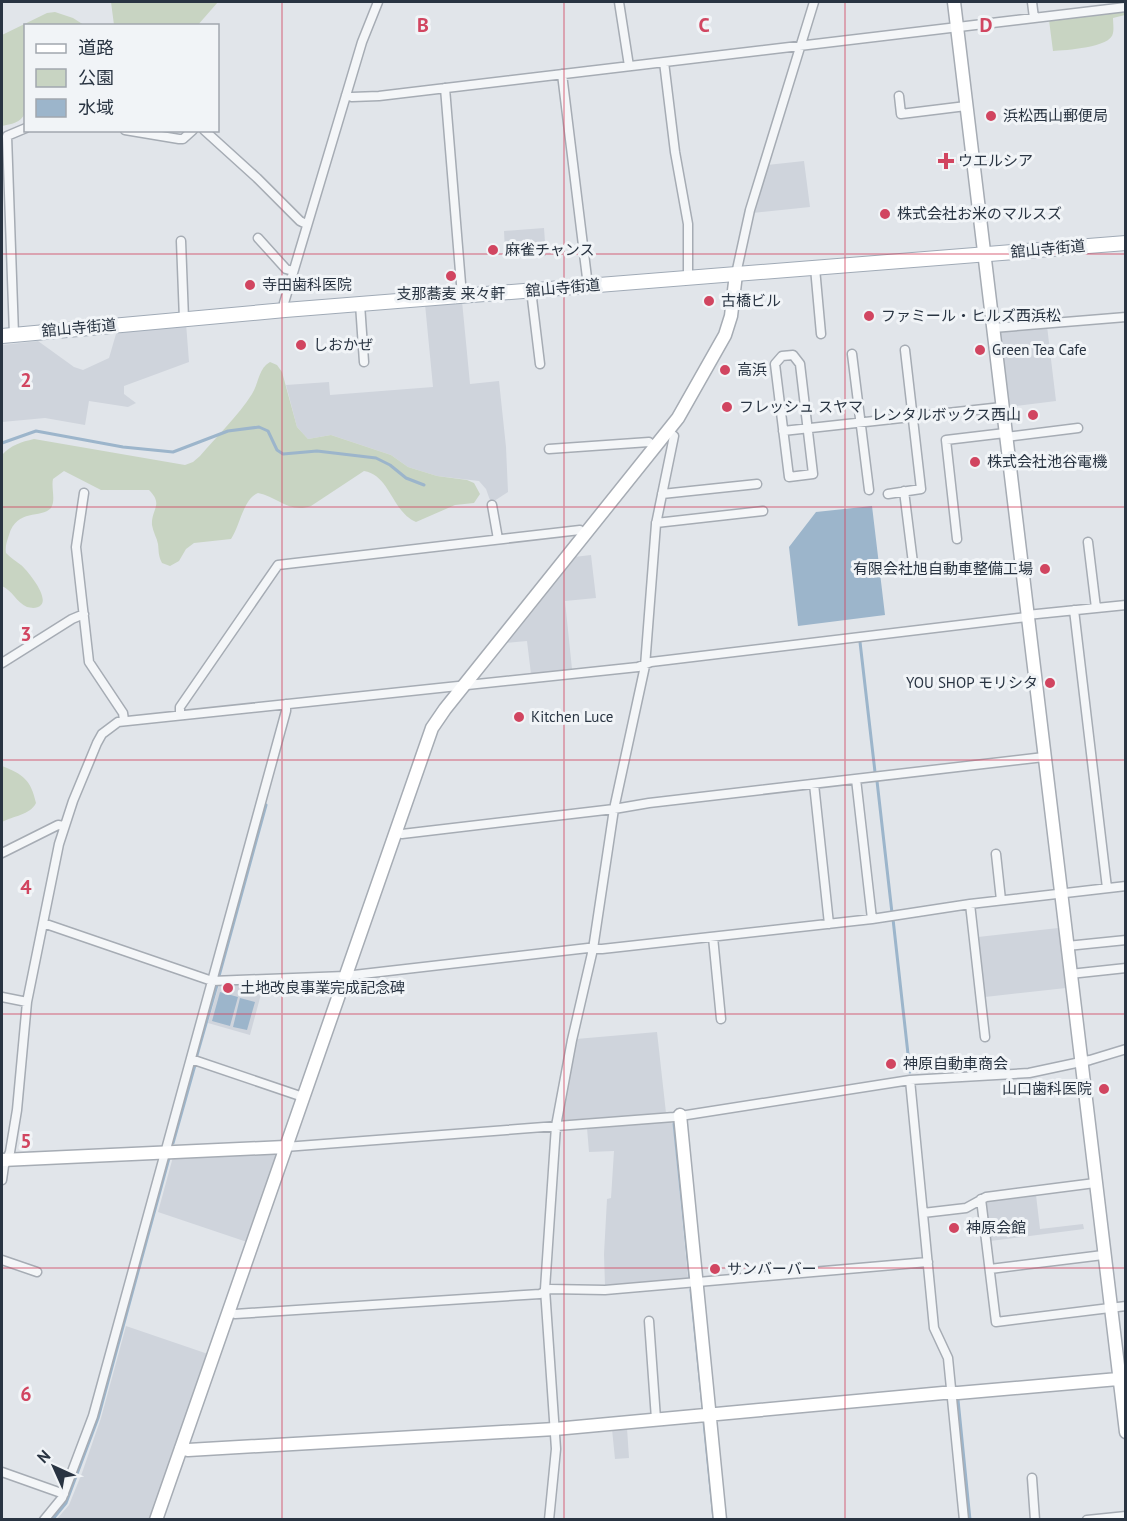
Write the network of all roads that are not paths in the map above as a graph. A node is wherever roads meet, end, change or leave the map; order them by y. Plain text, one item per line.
1 (378, 2) edge
2 (619, 2) edge
3 (814, 2) edge
4 (954, 2) edge
5 (1032, 2) edge
6 (1108, 5) edge
7 (1125, 7) edge
8 (1034, 18) junction
9 (957, 27) junction
10 (801, 46) junction
11 (664, 62) junction
12 (629, 66) junction
13 (562, 74) junction
14 (445, 88) junction
15 (346, 95) junction
16 (899, 96) dead end
17 (966, 106) junction
18 (24, 129) edge
19 (137, 132) edge
20 (191, 132) edge
21 (206, 132) edge
22 (306, 224) junction
23 (258, 238) dead end
24 (181, 241) dead end
25 (1125, 243) edge
26 (984, 255) junction
27 (2, 264) edge
28 (11, 264) junction
29 (815, 268) junction
30 (293, 271) junction
31 (736, 274) junction
32 (688, 278) junction
33 (588, 286) junction
34 (531, 290) junction
35 (462, 296) junction
36 (360, 304) junction
37 (285, 310) junction
38 (1125, 317) edge
39 (184, 319) junction
40 (993, 328) junction
41 (821, 334) dead end
42 (8, 335) edge
43 (905, 350) dead end
44 (852, 354) dead end
45 (364, 362) dead end
46 (540, 364) dead end
47 (1002, 407) junction
48 (913, 417) junction
49 (861, 422) junction
50 (808, 428) junction
51 (1078, 428) dead end
52 (668, 431) junction
53 (783, 431) junction
54 (1006, 435) junction
55 (655, 447) junction
56 (549, 449) dead end
57 (757, 484) dead end
58 (869, 490) dead end
59 (904, 492) junction
60 (84, 493) dead end
61 (662, 494) junction
62 (888, 494) dead end
63 (492, 505) dead end
64 (763, 511) dead end
65 (656, 523) junction
66 (585, 534) junction
67 (498, 539) junction
68 (957, 539) dead end
69 (1088, 542) dead end
70 (914, 571) dead end
71 (1125, 605) edge
72 (1096, 608) junction
73 (1074, 610) junction
74 (84, 614) junction
75 (1027, 616) junction
76 (2, 663) edge
77 (645, 665) junction
78 (463, 686) junction
79 (286, 704) junction
80 (180, 714) junction
81 (124, 720) junction
82 (1044, 757) junction
83 (856, 779) junction
84 (814, 784) junction
85 (614, 809) junction
86 (64, 826) junction
87 (395, 831) junction
88 (2, 853) edge
89 (996, 854) dead end
90 (1125, 886) edge
91 (1107, 888) junction
92 (1060, 893) junction
93 (1001, 900) junction
94 (970, 904) junction
95 (872, 919) junction
96 (43, 923) junction
97 (830, 924) junction
98 (713, 937) junction
99 (1125, 940) edge
100 (1067, 946) junction
101 (594, 949) junction
102 (1125, 968) edge
103 (1070, 974) junction
104 (345, 976) junction
105 (212, 981) junction
106 (2, 997) edge
107 (27, 1002) junction
108 (721, 1019) dead end
109 (986, 1038) dead end
110 (1125, 1049) edge
111 (191, 1059) junction
112 (1080, 1062) junction
113 (910, 1080) junction
114 (303, 1097) junction
115 (680, 1115) junction
116 (556, 1126) junction
117 (285, 1147) junction
118 (165, 1152) junction
119 (4, 1160) edge
120 (2, 1180) edge
121 (1095, 1183) junction
122 (981, 1199) junction
123 (923, 1213) junction
124 (1103, 1255) junction
125 (2, 1260) edge
126 (928, 1262) junction
127 (990, 1269) junction
128 (37, 1272) dead end
129 (696, 1282) junction
130 (545, 1292) junction
131 (1125, 1306) edge
132 (1110, 1308) junction
133 (228, 1312) junction
134 (649, 1322) dead end
135 (1118, 1379) junction
136 (951, 1393) junction
137 (709, 1414) junction
138 (656, 1419) junction
139 (555, 1429) junction
140 (1125, 1432) edge
141 (181, 1448) junction
142 (2, 1472) edge
143 (1032, 1478) dead end
144 (64, 1494) junction
145 (1125, 1516) edge
146 (44, 1520) edge
147 (156, 1520) edge
148 (549, 1520) edge
149 (720, 1520) edge
150 (964, 1520) edge
151 (1035, 1520) edge
152 (1087, 1520) edge

1 - 15 street
2 - 12 street
3 - 10 street
4 - 9 street
5 - 8 street
6 - 7 street
6 - 8 street
8 - 9 street
9 - 10 street
9 - 17 street
10 - 11 street
10 - 31 street
11 - 12 street
11 - 32 street
12 - 13 street
13 - 14 street
13 - 33 street
14 - 15 street
14 - 35 street
15 - 22 street
16 - 17 street
17 - 26 street
18 - 28 street
19 - 20 street
21 - 22 street
22 - 30 street
23 - 30 street
24 - 39 street
25 - 26 main road, 舘山寺街道
26 - 29 main road, 舘山寺街道
26 - 40 street
27 - 28 street
28 - 42 street
29 - 31 main road, 舘山寺街道
29 - 41 street
30 - 37 street
31 - 32 main road, 舘山寺街道
31 - 52 street
32 - 33 main road, 舘山寺街道
33 - 34 main road, 舘山寺街道
34 - 35 main road, 舘山寺街道
34 - 46 street
35 - 36 main road, 舘山寺街道
36 - 37 main road, 舘山寺街道
36 - 45 street
37 - 39 main road, 舘山寺街道
38 - 40 street
39 - 42 main road, 舘山寺街道
40 - 47 street
43 - 48 street
44 - 49 street
47 - 48 street
47 - 54 street
48 - 49 street
48 - 59 street
49 - 50 street
49 - 58 street
50 - 53 street
50 - 53 street
50 - 53 street
51 - 54 street
52 - 55 street
52 - 61 street
54 - 68 street
54 - 75 street
55 - 56 street
55 - 66 street
57 - 61 street
59 - 62 street
59 - 70 street
60 - 74 street
61 - 65 street
63 - 67 street
64 - 65 street
65 - 77 street
66 - 67 street
66 - 78 street
67 - 80 street
69 - 72 street
71 - 72 street
72 - 73 street
73 - 75 street
73 - 91 street
74 - 76 street
74 - 81 street
75 - 77 street
75 - 82 street
77 - 78 street
77 - 85 street
78 - 79 street
78 - 87 street
79 - 80 street
79 - 105 street
80 - 81 street
81 - 86 street
82 - 83 street
82 - 92 street
83 - 84 street
83 - 95 street
84 - 85 street
84 - 97 street
85 - 87 street
85 - 101 street
86 - 88 street
86 - 96 street
87 - 104 street
89 - 93 street
90 - 91 street
91 - 92 street
92 - 93 street
92 - 100 street
93 - 94 street
94 - 95 street
94 - 109 street
95 - 97 street
96 - 105 street
96 - 107 street
97 - 98 street
98 - 101 street
98 - 108 street
99 - 100 street
100 - 103 street
101 - 104 street
101 - 116 street
102 - 103 street
103 - 112 street
104 - 105 street
104 - 114 street
105 - 111 street
106 - 107 street
107 - 119 street
110 - 112 street
111 - 114 street
111 - 118 street
112 - 113 street
112 - 121 street
113 - 115 street
113 - 123 street
114 - 117 street
115 - 116 street
115 - 129 street
116 - 117 street
116 - 130 street
117 - 118 street
117 - 133 street
118 - 119 street
118 - 144 street
119 - 120 street
121 - 122 street
121 - 124 street
122 - 123 street
122 - 127 street
123 - 126 street
124 - 127 street
124 - 132 street
125 - 128 street
126 - 129 street
126 - 136 street
127 - 132 street
129 - 130 street
129 - 137 street
130 - 133 street
130 - 139 street
131 - 132 street
132 - 135 street
133 - 141 street
134 - 138 street
135 - 136 street
135 - 140 street
136 - 137 street
136 - 150 street
137 - 138 street
137 - 149 street
138 - 139 street
139 - 141 street
139 - 148 street
141 - 147 street
142 - 144 street
143 - 151 street
144 - 146 street
145 - 152 street

